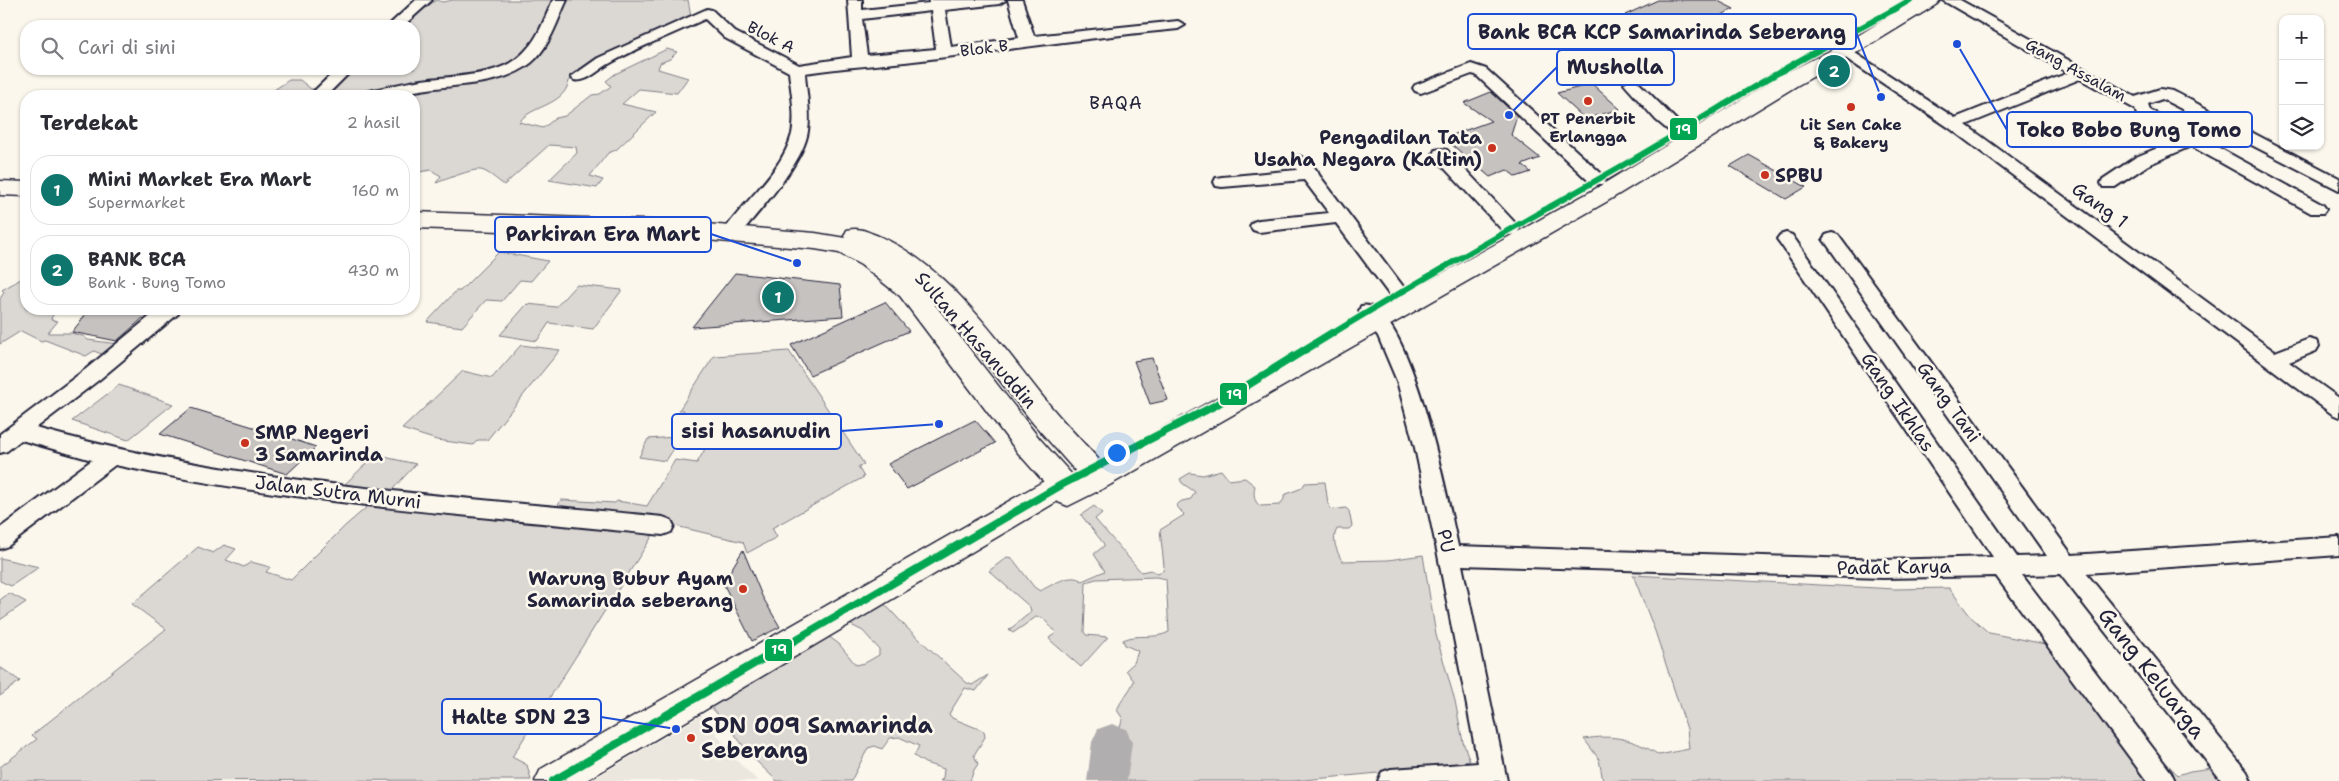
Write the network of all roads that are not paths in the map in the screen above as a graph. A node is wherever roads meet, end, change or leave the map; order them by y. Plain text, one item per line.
1 (425, 0) edge
2 (560, 0) edge
3 (999, 0) edge
4 (1015, 0) edge
5 (1910, 0) edge
6 (1930, 0) edge
7 (1949, 0) edge
8 (936, 3) edge
9 (855, 7) edge
10 (402, 20) edge
11 (1178, 25) dead end
12 (1028, 42) junction
13 (1836, 47) junction
14 (944, 52) junction
15 (864, 61) junction
16 (797, 70) junction
17 (2081, 73) junction
18 (341, 75) edge
19 (579, 76) dead end
20 (1632, 84) dead end
21 (1421, 88) dead end
22 (324, 90) edge
23 (396, 90) edge
24 (2134, 102) junction
25 (1954, 124) junction
26 (1680, 132) junction
27 (2191, 140) junction
28 (1441, 154) dead end
29 (1640, 163) junction
30 (1598, 180) junction
31 (1222, 182) dead end
32 (2109, 184) dead end
33 (2339, 185) edge
34 (0, 188) edge
35 (20, 189) edge
36 (0, 199) edge
37 (20, 200) edge
38 (420, 208) edge
39 (2317, 209) dead end
40 (1340, 217) junction
41 (420, 220) edge
42 (1259, 226) dead end
43 (735, 229) junction
44 (1511, 229) junction
45 (1786, 239) dead end
46 (1832, 239) dead end
47 (1398, 293) junction
48 (164, 315) edge
49 (1372, 316) junction
50 (969, 326) junction
51 (945, 335) junction
52 (2309, 346) dead end
53 (2274, 360) junction
54 (2339, 409) edge
55 (1057, 433) junction
56 (5, 440) edge
57 (1030, 446) junction
58 (112, 456) junction
59 (1095, 474) junction
60 (1066, 489) junction
61 (662, 526) dead end
62 (0, 540) edge
63 (2339, 546) edge
64 (1449, 555) junction
65 (2005, 564) junction
66 (2066, 564) junction
67 (1494, 778) edge
68 (553, 781) edge
69 (1391, 781) edge
70 (2162, 781) edge
71 (2238, 781) edge

1 - 10 street
2 - 23 street
3 - 8 street
4 - 12 street
5 - 13 main road
6 - 13 main road
7 - 17 street, Gang Assalam
8 - 9 street
8 - 14 street
9 - 15 street
11 - 12 street, Blok B
12 - 14 street, Blok B
13 - 25 street, Gang 1
13 - 26 main road
13 - 29 main road
14 - 15 street, Blok B
15 - 16 street, Blok B
16 - 19 street, Blok A
16 - 43 street
17 - 24 street, Gang Assalam
17 - 25 street
18 - 22 street
20 - 26 street
21 - 30 street
24 - 27 street
24 - 33 street, Gang Assalam
25 - 53 street, Gang 1
26 - 29 main road
27 - 32 street
27 - 39 street
28 - 44 street
29 - 30 main road
29 - 49 main road
30 - 44 main road
31 - 40 street
34 - 35 main road
36 - 37 main road
38 - 43 main road, Sultan Hasanuddin
40 - 42 street
40 - 47 street
41 - 43 main road, Sultan Hasanuddin
43 - 50 main road, Sultan Hasanuddin
43 - 51 main road, Sultan Hasanuddin
44 - 47 main road
45 - 65 street, Gang Ikhlas
46 - 66 street, Gang Tani
47 - 49 main road
48 - 56 street
49 - 59 main road
49 - 64 street, PU
50 - 51 main road
50 - 55 main road, Sultan Hasanuddin
51 - 57 main road, Sultan Hasanuddin
52 - 53 street
53 - 54 street, Gang 1
55 - 57 main road
55 - 59 main road, Sultan Hasanuddin
56 - 58 street, Jalan Sutra Murni
57 - 60 main road, Sultan Hasanuddin
58 - 61 street, Jalan Sutra Murni
58 - 62 street
59 - 60 main road
60 - 68 main road
63 - 66 street, Padat Karya
64 - 65 street, Padat Karya
64 - 67 street, PU
65 - 66 street, Padat Karya
65 - 70 street, Gang Ikhlas
66 - 71 street, Gang Keluarga
67 - 69 street

